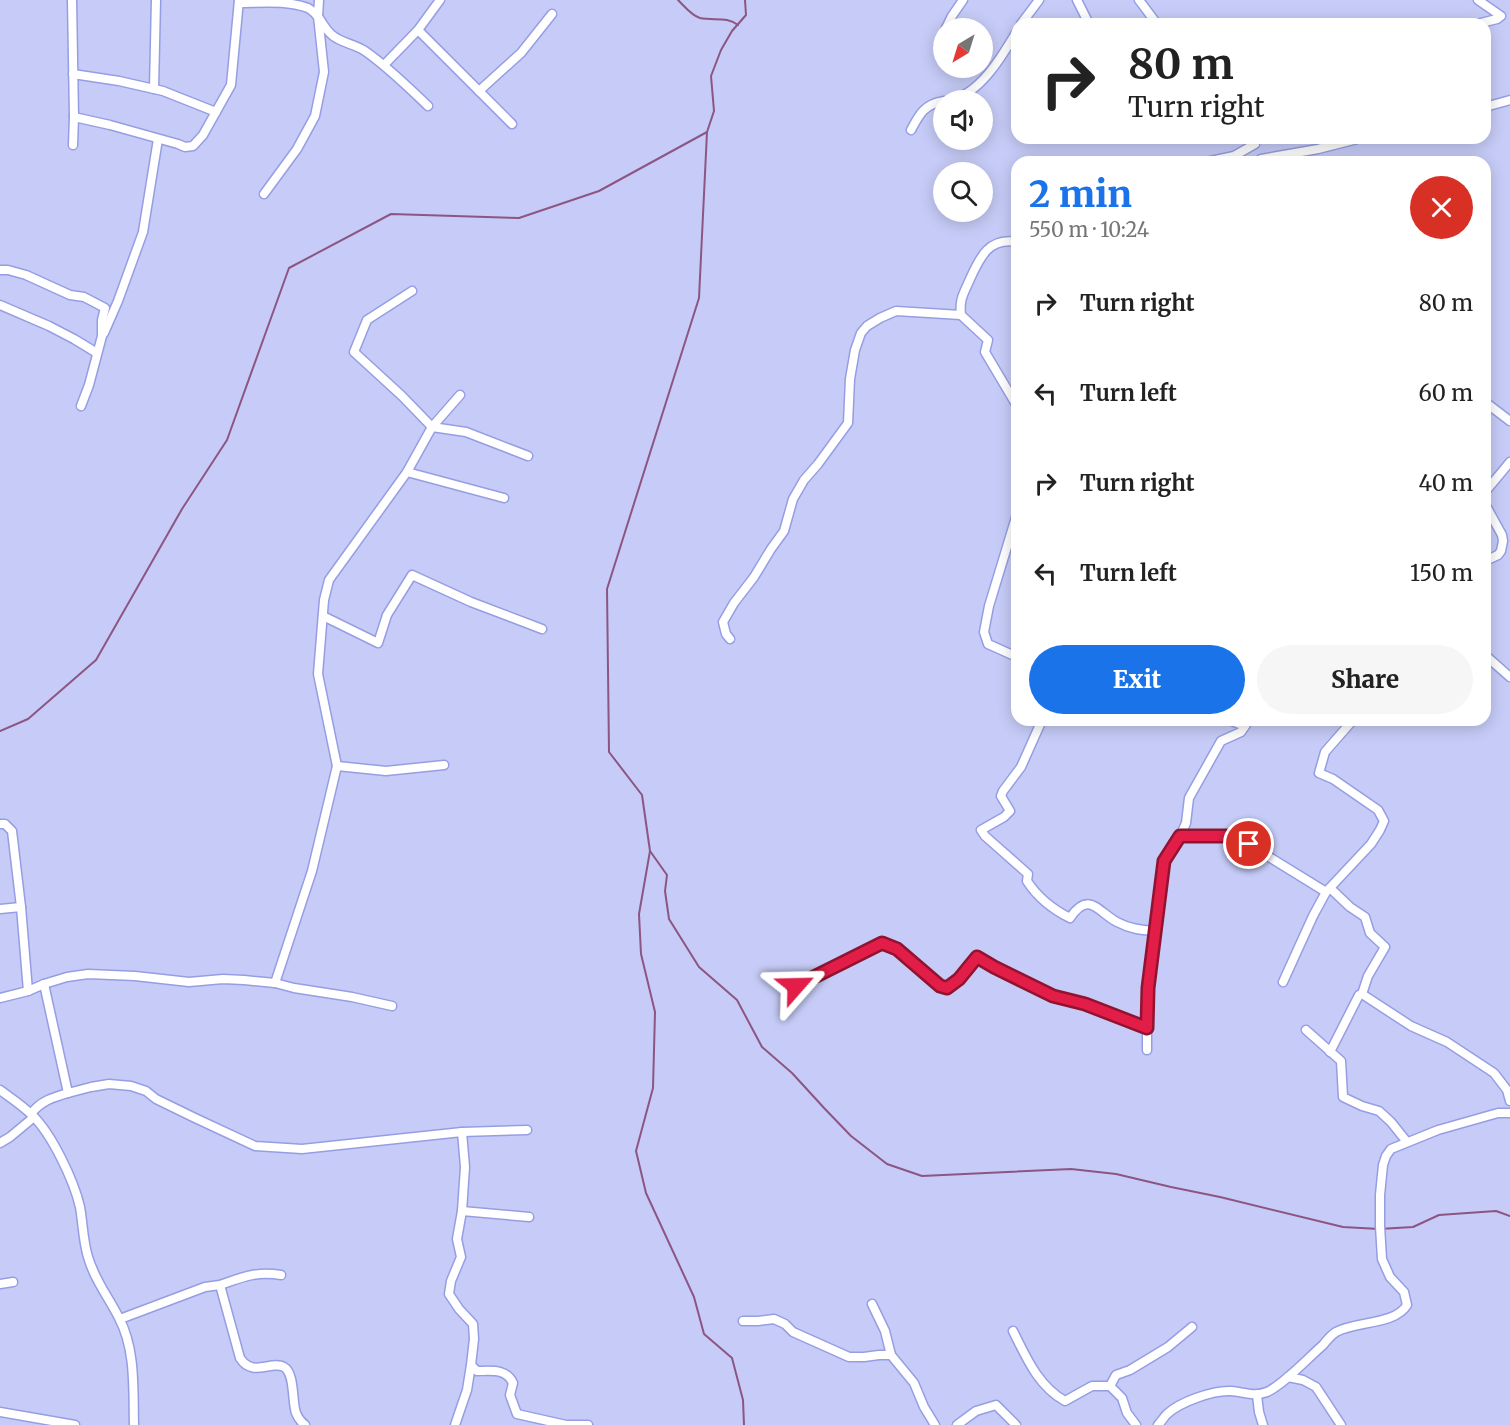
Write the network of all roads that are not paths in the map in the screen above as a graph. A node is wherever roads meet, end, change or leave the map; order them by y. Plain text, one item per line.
1 (72, 0) edge
2 (156, 0) edge
3 (319, 0) edge
4 (440, 0) edge
5 (963, 0) edge
6 (1039, 0) edge
7 (1077, 0) edge
8 (1139, 0) edge
9 (1478, 0) edge
10 (239, 2) edge
11 (552, 14) dead end
12 (318, 16) junction
13 (951, 18) edge
14 (1026, 18) edge
15 (1086, 18) edge
16 (1152, 18) edge
17 (1491, 20) edge
18 (417, 30) junction
19 (1011, 40) edge
20 (384, 65) junction
21 (73, 74) junction
22 (154, 89) junction
23 (971, 90) edge
24 (479, 91) junction
25 (1510, 100) edge
26 (933, 103) edge
27 (1491, 105) edge
28 (428, 106) dead end
29 (216, 112) junction
30 (74, 117) junction
31 (512, 124) dead end
32 (911, 130) dead end
33 (158, 139) junction
34 (1249, 144) edge
35 (1338, 144) edge
36 (73, 145) dead end
37 (1234, 156) edge
38 (1282, 156) edge
39 (264, 194) dead end
40 (1011, 241) edge
41 (0, 270) edge
42 (411, 291) dead end
43 (0, 305) edge
44 (961, 315) junction
45 (102, 336) junction
46 (97, 353) junction
47 (460, 395) dead end
48 (1011, 395) edge
49 (81, 406) dead end
50 (1491, 407) edge
51 (1510, 421) edge
52 (432, 427) junction
53 (528, 456) dead end
54 (1510, 462) edge
55 (407, 472) junction
56 (1491, 485) edge
57 (504, 498) dead end
58 (1491, 517) edge
59 (1011, 534) edge
60 (1503, 547) junction
61 (1510, 556) edge
62 (1491, 558) edge
63 (323, 616) junction
64 (542, 629) dead end
65 (730, 639) dead end
66 (1011, 654) edge
67 (1491, 661) edge
68 (1510, 677) edge
69 (1039, 726) edge
70 (1245, 726) edge
71 (1348, 726) edge
72 (444, 765) dead end
73 (337, 766) junction
74 (0, 824) edge
75 (1180, 836) junction
76 (1328, 890) junction
77 (21, 907) junction
78 (0, 909) edge
79 (1155, 931) junction
80 (1283, 982) dead end
81 (275, 983) junction
82 (44, 984) junction
83 (796, 986) dead end
84 (28, 992) junction
85 (1362, 994) junction
86 (0, 998) edge
87 (392, 1006) dead end
88 (1147, 1028) junction
89 (1305, 1030) dead end
90 (1147, 1050) dead end
91 (1330, 1052) junction
92 (0, 1090) edge
93 (68, 1093) junction
94 (1510, 1101) edge
95 (1510, 1113) edge
96 (33, 1115) junction
97 (527, 1130) dead end
98 (462, 1132) junction
99 (1407, 1142) junction
100 (0, 1143) edge
101 (462, 1211) junction
102 (529, 1217) dead end
103 (281, 1275) dead end
104 (13, 1282) dead end
105 (0, 1284) edge
106 (220, 1285) junction
107 (872, 1304) dead end
108 (120, 1319) junction
109 (743, 1321) dead end
110 (1192, 1327) dead end
111 (1013, 1331) dead end
112 (891, 1355) junction
113 (471, 1365) junction
114 (1288, 1377) junction
115 (1110, 1386) junction
116 (1257, 1395) junction
117 (0, 1412) edge
118 (75, 1425) edge
119 (134, 1425) edge
120 (305, 1425) edge
121 (455, 1425) edge
122 (588, 1425) edge
123 (934, 1425) edge
124 (957, 1425) edge
125 (1016, 1425) edge
126 (1136, 1425) edge
127 (1158, 1425) edge
128 (1263, 1425) edge
129 (1341, 1425) edge

1 - 21 street
2 - 22 street
3 - 12 street
4 - 18 street
5 - 13 street
6 - 14 street
7 - 15 street
8 - 16 street
9 - 17 street
10 - 12 street
10 - 29 street
11 - 24 street
12 - 20 street
12 - 39 street
18 - 20 street
18 - 24 street
19 - 23 street
20 - 28 street
21 - 22 street
21 - 30 street
22 - 29 street
24 - 31 street
25 - 27 street
26 - 32 street
29 - 33 street
30 - 33 street
30 - 36 street
33 - 45 street
34 - 37 street
35 - 38 street
40 - 44 street
41 - 45 street
42 - 52 street
43 - 46 street
44 - 48 street
44 - 65 street
45 - 46 street
46 - 49 street
47 - 52 street
50 - 51 street
52 - 53 street
52 - 55 street
54 - 56 street
55 - 57 street
55 - 63 street
58 - 60 street
59 - 66 street
60 - 61 street
60 - 62 street
63 - 64 street
63 - 73 street
67 - 68 street
69 - 79 street
70 - 75 street
71 - 76 street
72 - 73 street
73 - 81 street
74 - 77 street
75 - 76 street
75 - 79 street
76 - 80 street
76 - 85 street
77 - 78 street
77 - 84 street
79 - 88 street
81 - 82 street
81 - 87 street
82 - 84 street
82 - 93 street
83 - 88 street
84 - 86 street
85 - 91 street
85 - 94 street
88 - 90 street
89 - 91 street
91 - 99 street
92 - 96 street
93 - 96 street
93 - 98 street
95 - 99 street
96 - 100 street
96 - 108 street
97 - 98 street
98 - 101 street
99 - 114 street
101 - 102 street
101 - 113 street
103 - 106 street
104 - 105 street
106 - 108 street
106 - 120 street
107 - 112 street
108 - 119 street
109 - 112 street
110 - 115 street
111 - 115 street
112 - 123 street
113 - 121 street
113 - 122 street
114 - 116 street
114 - 129 street
115 - 126 street
116 - 127 street
116 - 128 street
117 - 118 street
124 - 125 street

